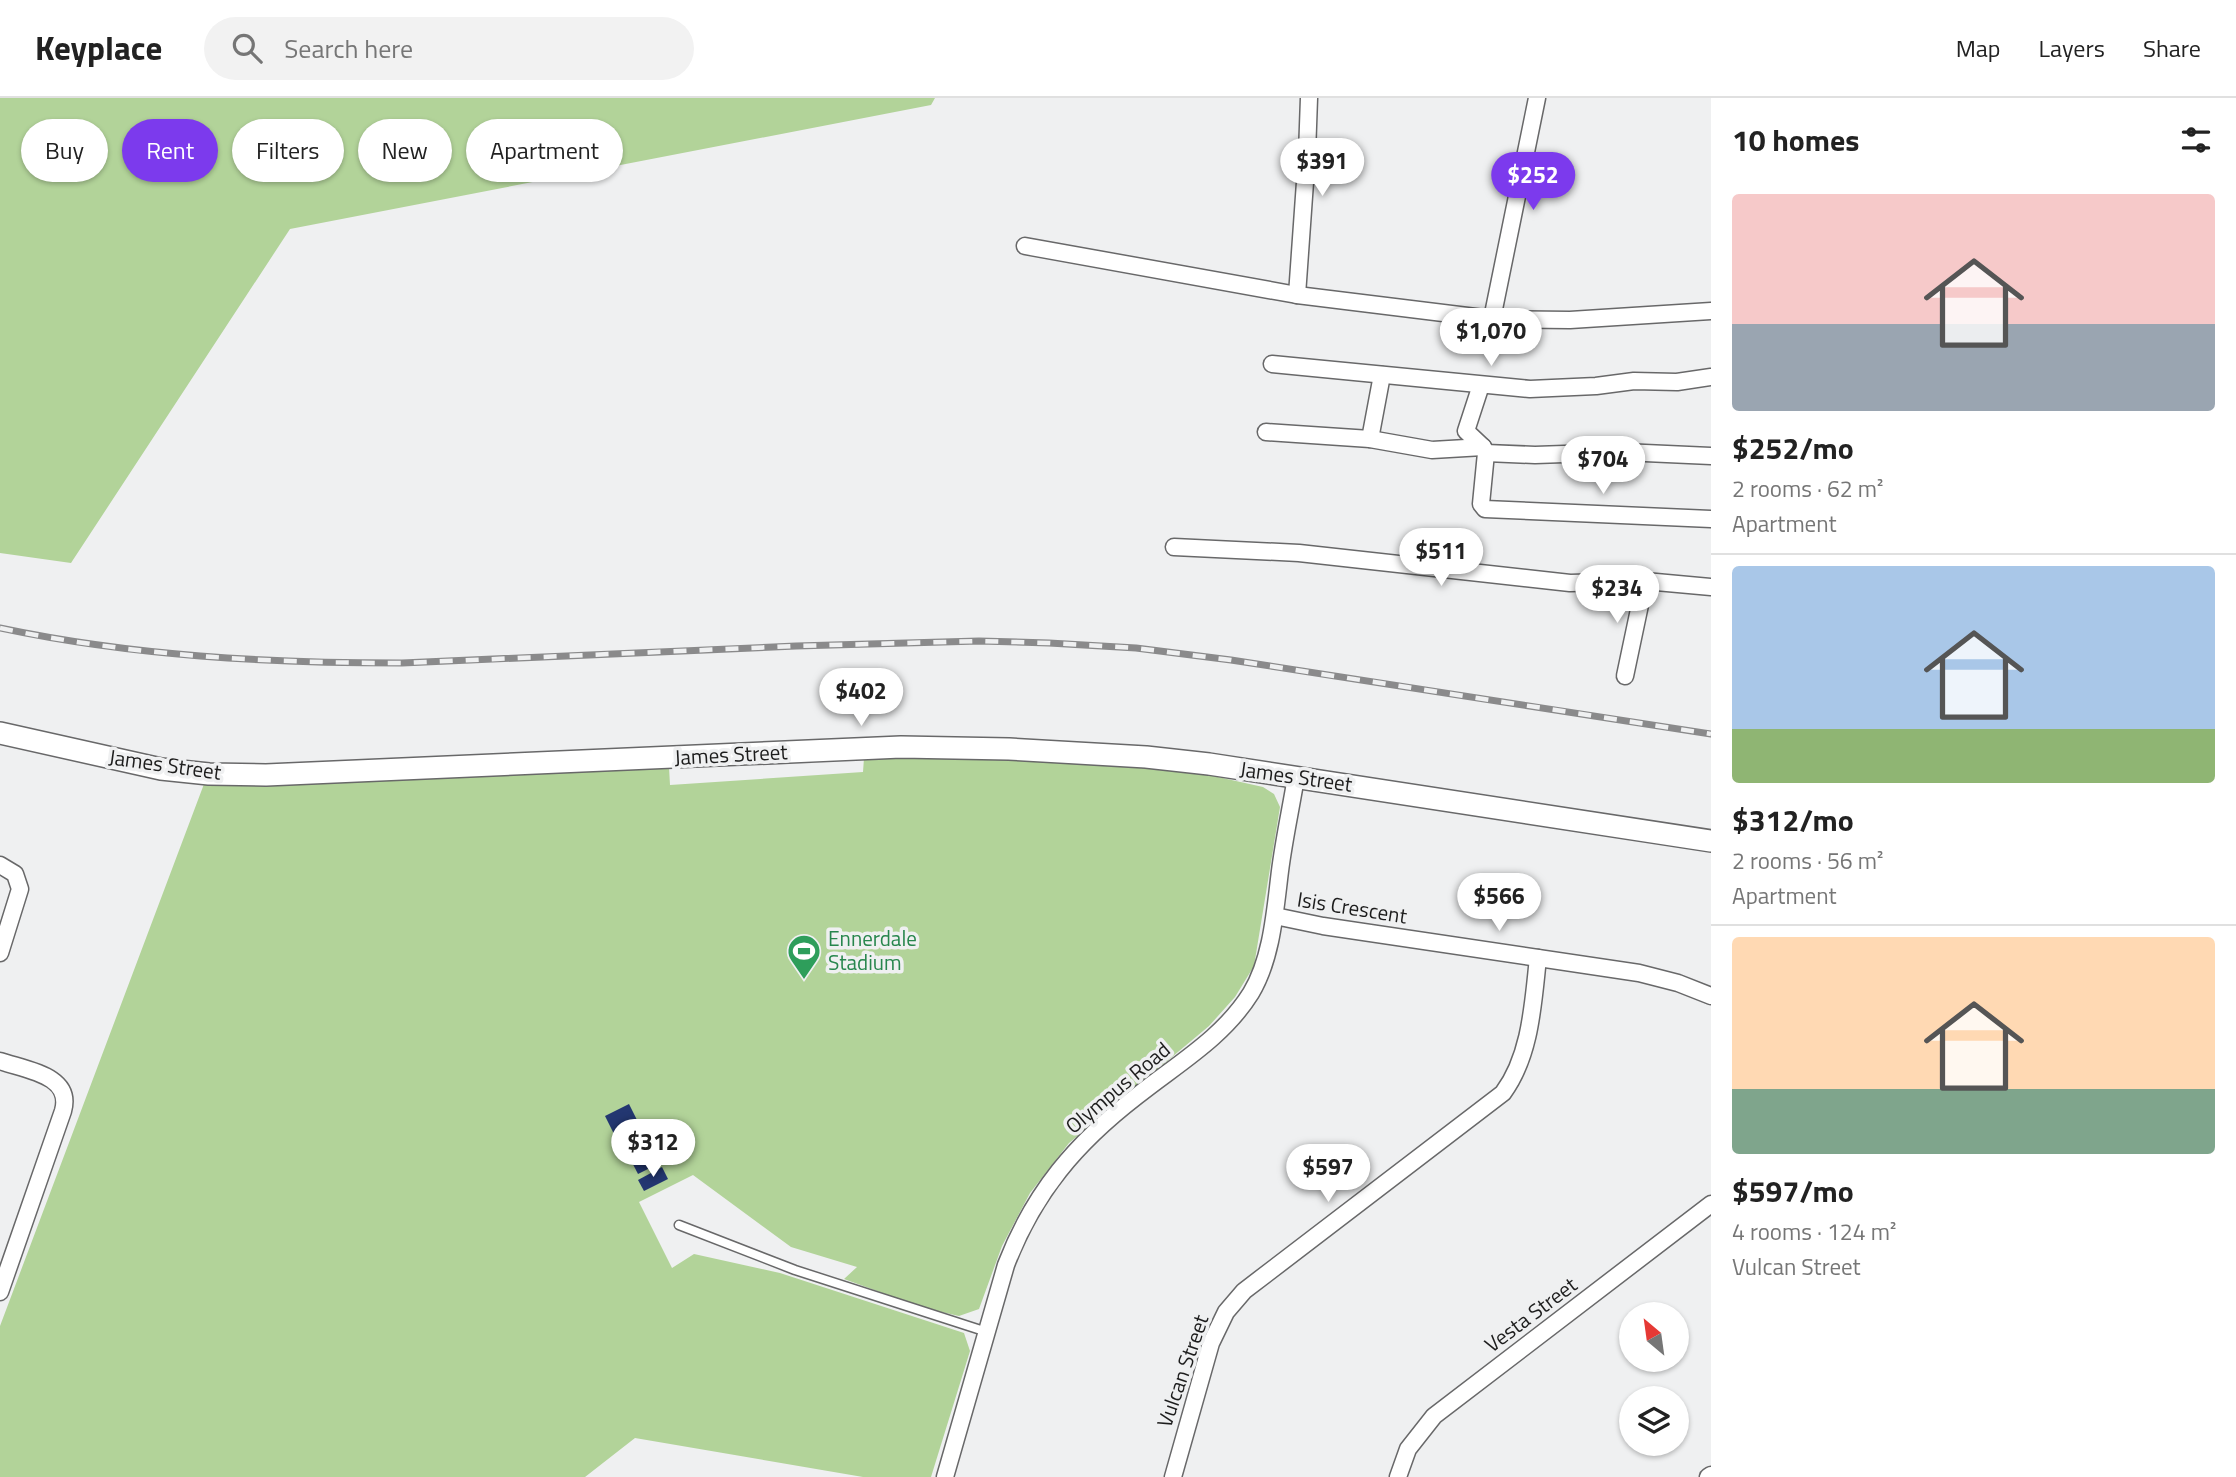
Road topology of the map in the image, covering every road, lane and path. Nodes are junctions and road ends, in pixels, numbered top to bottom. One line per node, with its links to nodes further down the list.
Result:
1 (1308, 98): 4 (street)
2 (1537, 98): 6 (street)
3 (1024, 246): 4 (street)
4 (1297, 295): 6 (street)
5 (1711, 311): 6 (street)
6 (1492, 319)
7 (1272, 364): 8 (street)
8 (1382, 375): 10 (street); 12 (street)
9 (1711, 377): 10 (street)
10 (1481, 385): 13 (street)
11 (1266, 432): 12 (street)
12 (1370, 439): 13 (street)
13 (1485, 450): 14 (street); 15 (street)
14 (1711, 456)
15 (1711, 519)
16 (1174, 547): 17 (street)
17 (1646, 581): 18 (street); 19 (street)
18 (1711, 587)
19 (1625, 676)
20 (0, 733): 21 (street, James Street)
21 (1296, 777): 22 (street, James Street); 24 (street, Olympus Road)
22 (1711, 841)
23 (0, 865): 25 (street)
24 (1275, 916): 26 (street, Isis Crescent); 33 (street, Olympus Road)
25 (0, 953)
26 (1538, 958): 27 (street, Isis Crescent); 35 (street, Vulcan Street)
27 (1711, 996)
28 (0, 1060): 31 (street)
29 (1711, 1204): 36 (street, Vesta Street)
30 (679, 1224): 33 (lane)
31 (8, 1245): 32 (street)
32 (0, 1292)
33 (987, 1332): 34 (street, Olympus Road)
34 (945, 1477)
35 (1173, 1477)
36 (1398, 1477)

